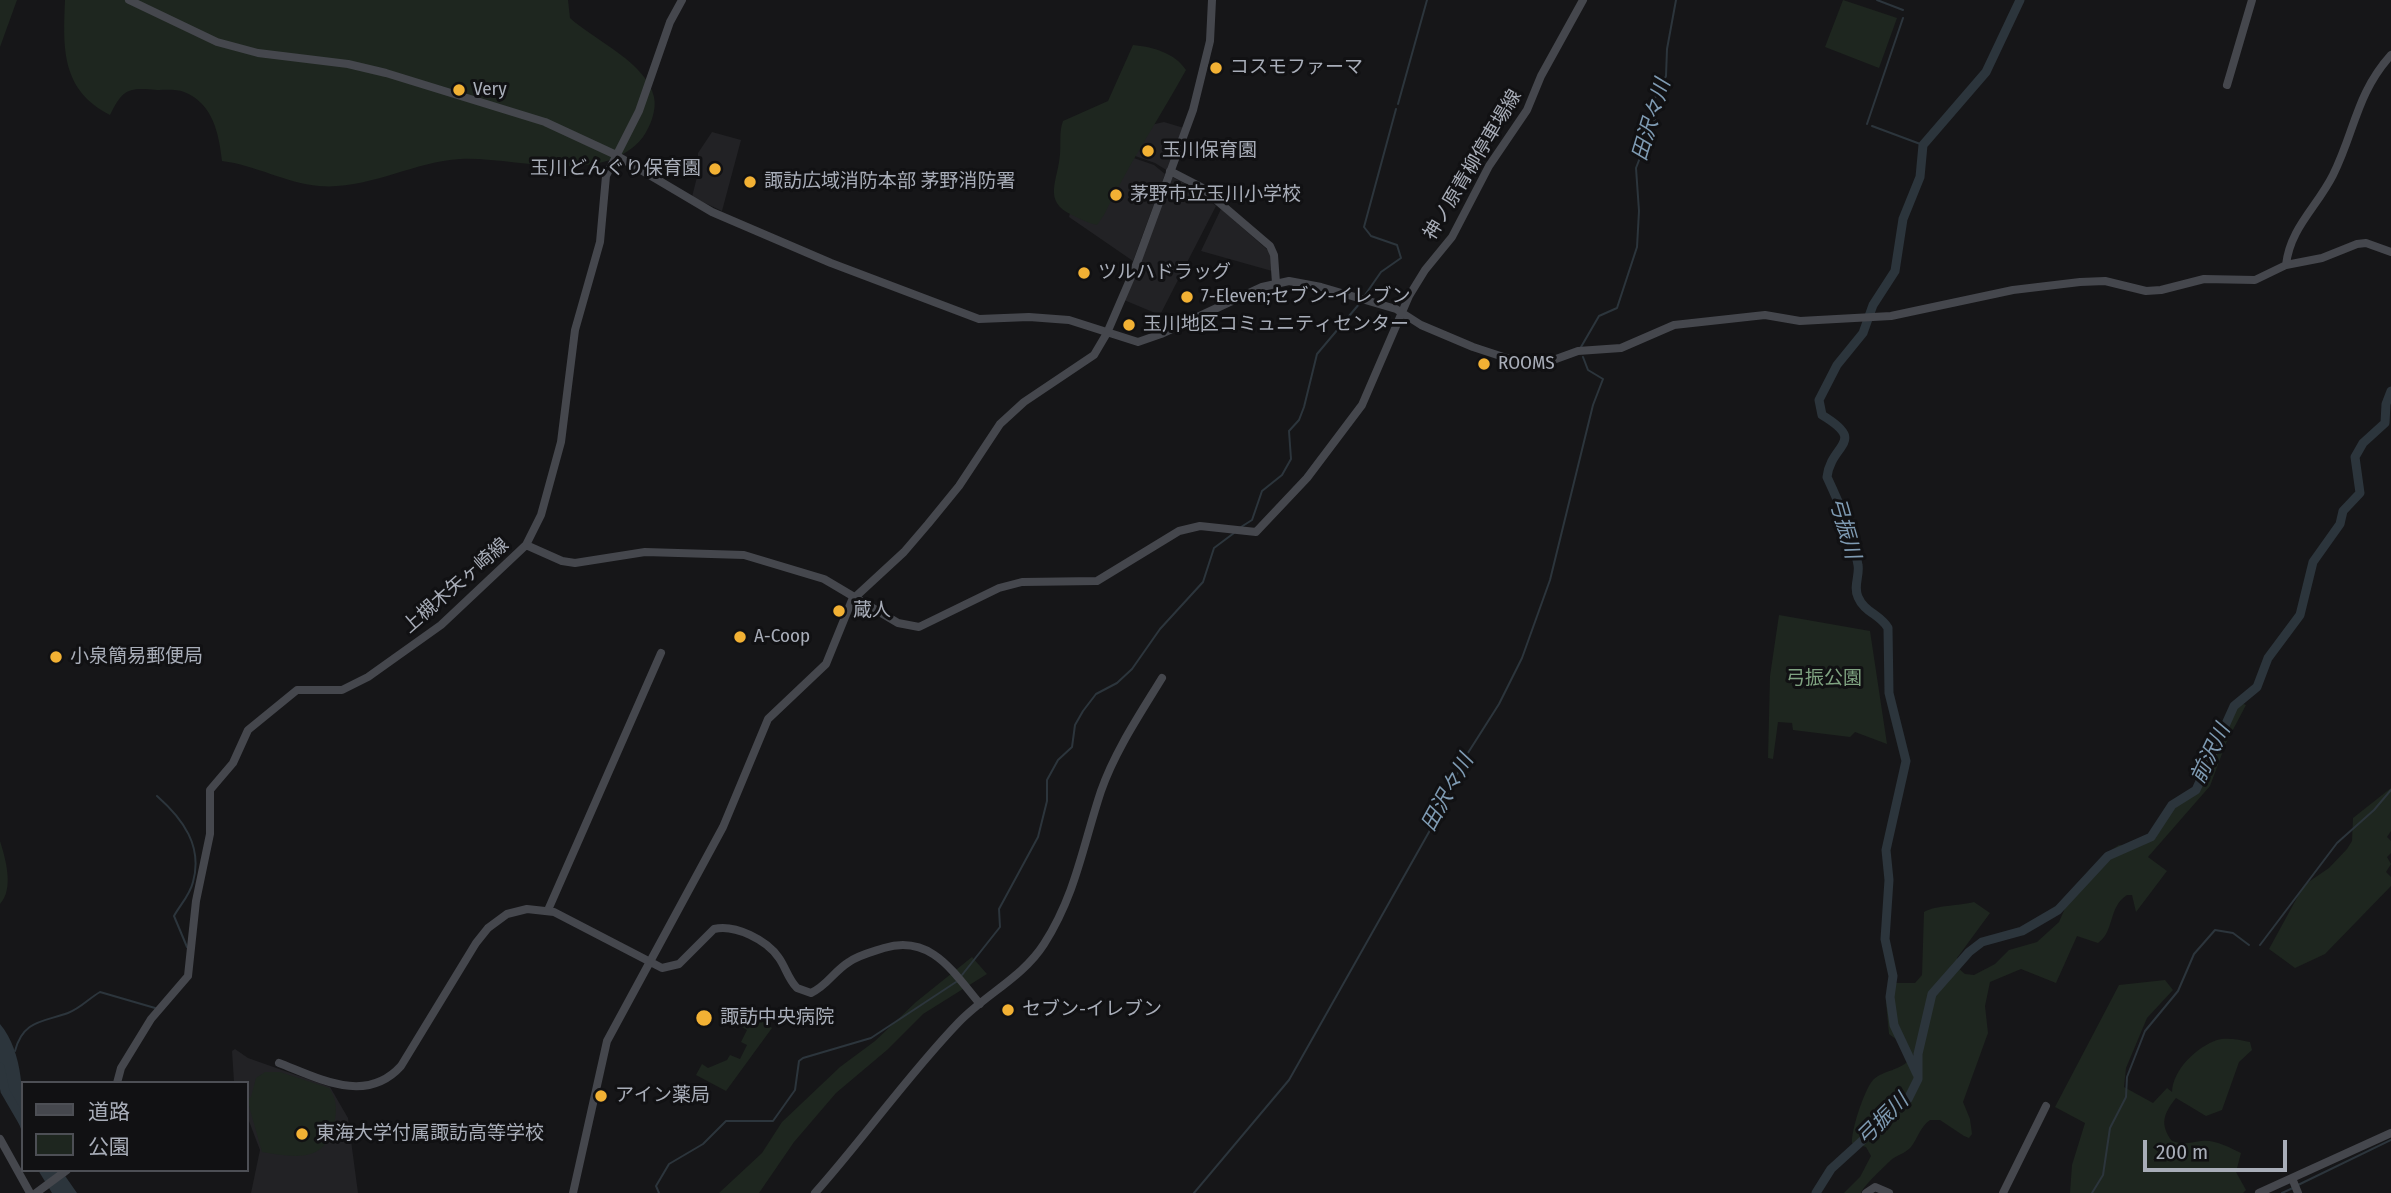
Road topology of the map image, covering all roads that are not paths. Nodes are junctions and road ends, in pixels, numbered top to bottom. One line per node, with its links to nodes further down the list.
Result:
1 (130, 0): 8 (street)
2 (682, 0): 8 (street, 上槻木矢ヶ崎線)
3 (1212, 0): 9 (street)
4 (1583, 0): 13 (street, 神ノ原青柳停車場線)
5 (2252, 0): 7 (street)
6 (2391, 55): 11 (street)
7 (2227, 85)
8 (614, 155): 14 (street); 15 (street, 上槻木矢ヶ崎線)
9 (1170, 171): 12 (street); 14 (street)
10 (2391, 252): 11 (street)
11 (2286, 265): 13 (street)
12 (1276, 283): 13 (street); 14 (street)
13 (1402, 311): 16 (street, 神ノ原青柳停車場線)
14 (1107, 333): 16 (street)
15 (526, 545): 16 (street, 神ノ原青柳停車場線); 23 (street, 上槻木矢ヶ崎線)
16 (856, 596): 20 (street)
17 (661, 653): 19 (street)
18 (1162, 678): 21 (street)
19 (548, 910): 20 (street); 22 (street)
20 (649, 963): 21 (street); 32 (street)
21 (979, 1004): 33 (street)
22 (279, 1063)
23 (118, 1081)
24 (2046, 1106): 36 (street)
25 (2391, 1133): 30 (street)
26 (0, 1139): 27 (street)
27 (21, 1171)
28 (22, 1172): 31 (street)
29 (64, 1172): 31 (street)
30 (2292, 1178): 37 (street); 38 (street)
31 (35, 1192)
32 (573, 1193)
33 (815, 1193)
34 (1866, 1193): 35 (street)
35 (1889, 1193)
36 (2003, 1193)
37 (2259, 1193)
38 (2298, 1193)

